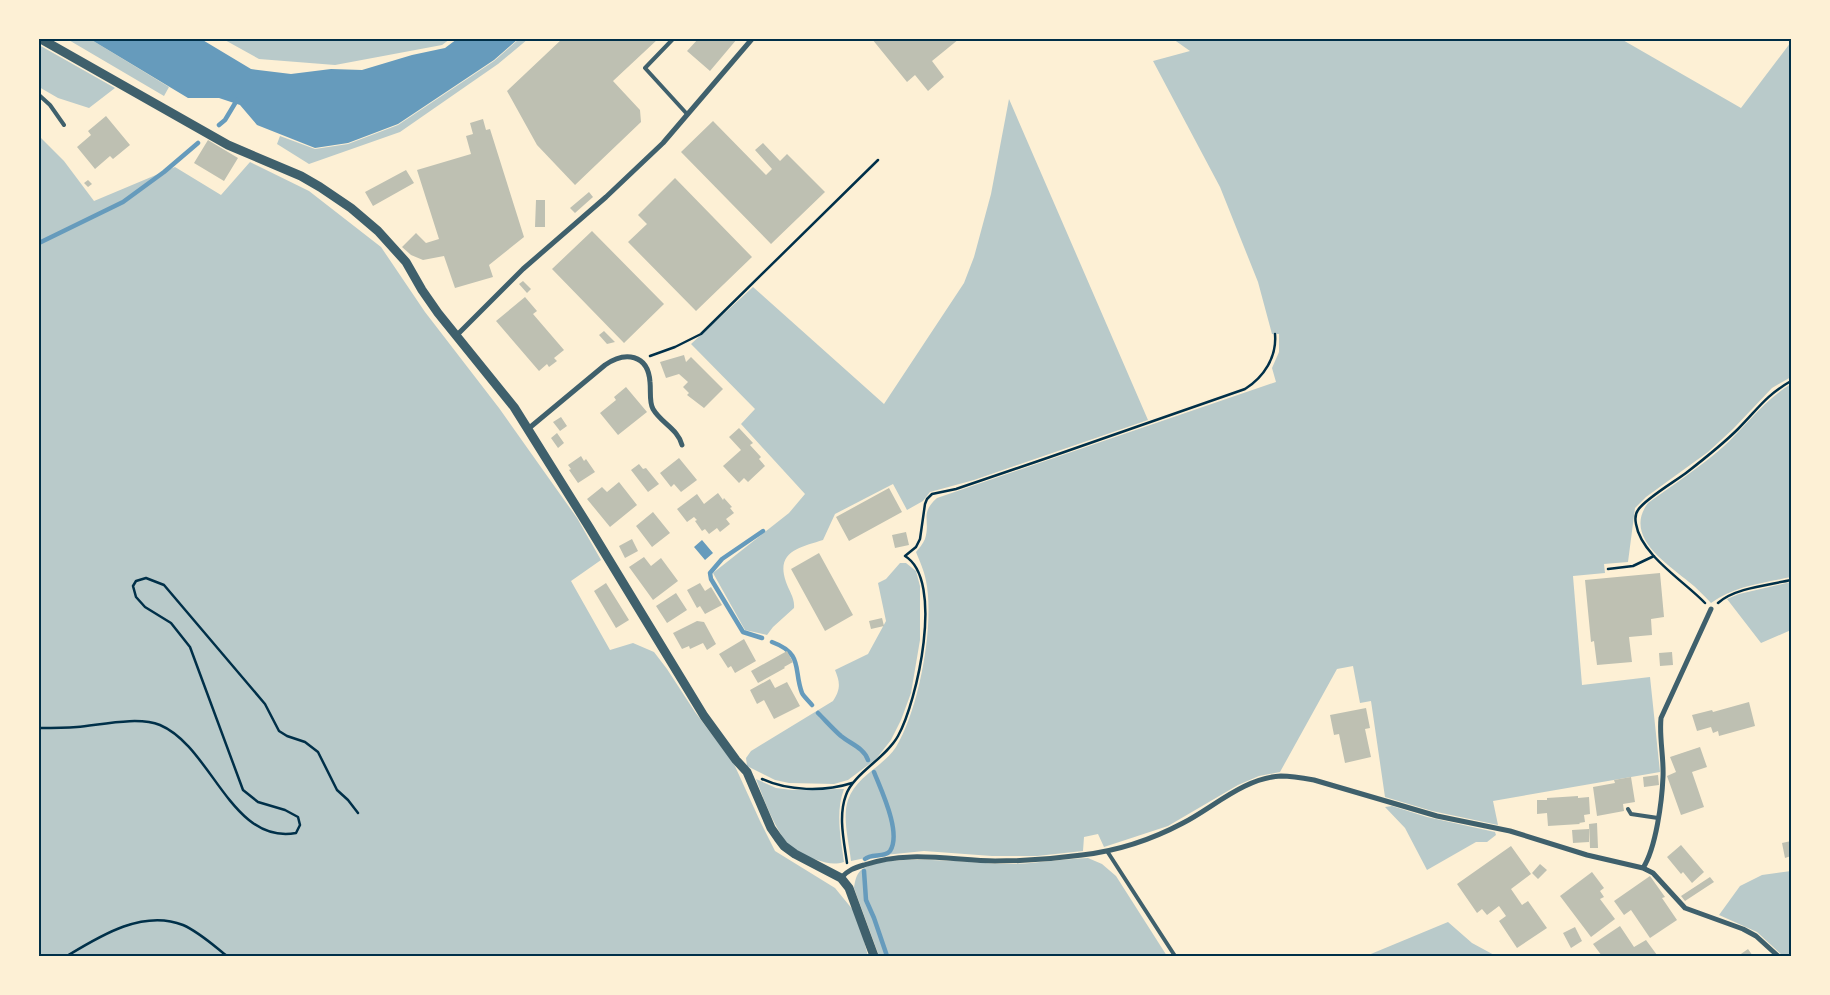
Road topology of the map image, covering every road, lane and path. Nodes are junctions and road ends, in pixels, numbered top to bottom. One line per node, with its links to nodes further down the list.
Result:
1 (40, 39): 9 (street)
2 (673, 39): 5 (lane)
3 (752, 39): 5 (street)
4 (39, 95): 6 (lane)
5 (687, 114): 9 (street)
6 (64, 125)
7 (878, 160): 10 (path)
8 (1275, 334): 20 (path)
9 (457, 335): 12 (street)
10 (639, 360): 12 (street); 13 (street)
11 (1791, 381): 14 (path)
12 (528, 429): 19 (street)
13 (682, 445)
14 (1654, 556): 15 (path); 17 (path)
15 (1608, 569)
16 (1791, 580): 17 (path)
17 (1711, 609): 23 (street)
18 (39, 728): 22 (path)
19 (747, 772): 20 (path); 26 (street)
20 (853, 782): 26 (path)
21 (1628, 809): 23 (lane)
22 (358, 813)
23 (1658, 818): 25 (street)
24 (1107, 851): 25 (street); 26 (street); 30 (lane)
25 (1643, 868): 31 (street)
26 (845, 874): 29 (street)
27 (67, 956): 28 (path)
28 (227, 956)
29 (874, 956)
30 (1175, 956)
31 (1778, 956)

